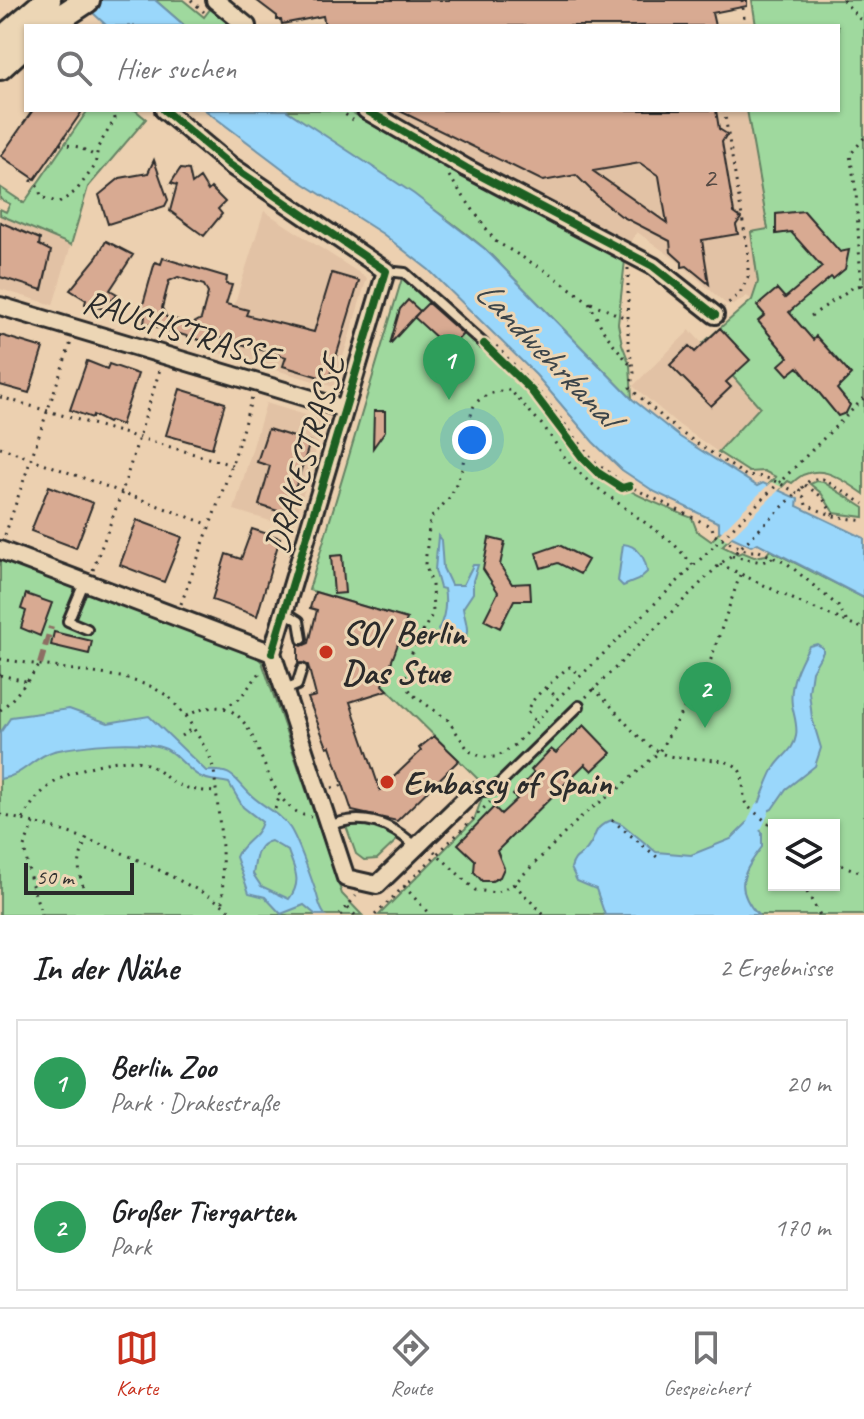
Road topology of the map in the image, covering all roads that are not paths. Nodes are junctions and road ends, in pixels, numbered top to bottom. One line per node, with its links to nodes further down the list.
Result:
1 (215, 0): 5 (street)
2 (84, 1): 3 (main road)
3 (46, 13): 4 (main road)
4 (28, 24)
5 (245, 24)
6 (24, 26): 7 (main road)
7 (0, 41)
8 (24, 45): 9 (main road)
9 (0, 67)
10 (166, 112): 12 (street)
11 (369, 112): 14 (street)
12 (386, 271): 15 (lane); 16 (street, DRAKESTRASSE)
13 (0, 306): 16 (street, RAUCHSTRASSE)
14 (715, 315)
15 (485, 343)
16 (345, 409): 19 (street, DRAKESTRASSE)
17 (2, 543): 18 (street)
18 (88, 576): 20 (lane); 22 (street)
19 (284, 612): 21 (lane); 22 (street, DRAKESTRASSE)
20 (87, 629)
21 (302, 639)
22 (272, 653): 24 (street)
23 (302, 669): 24 (lane)
24 (284, 690): 27 (street)
25 (579, 706): 26 (lane)
26 (473, 792): 28 (street)
27 (322, 822): 28 (lane); 28 (street)
28 (416, 847)

